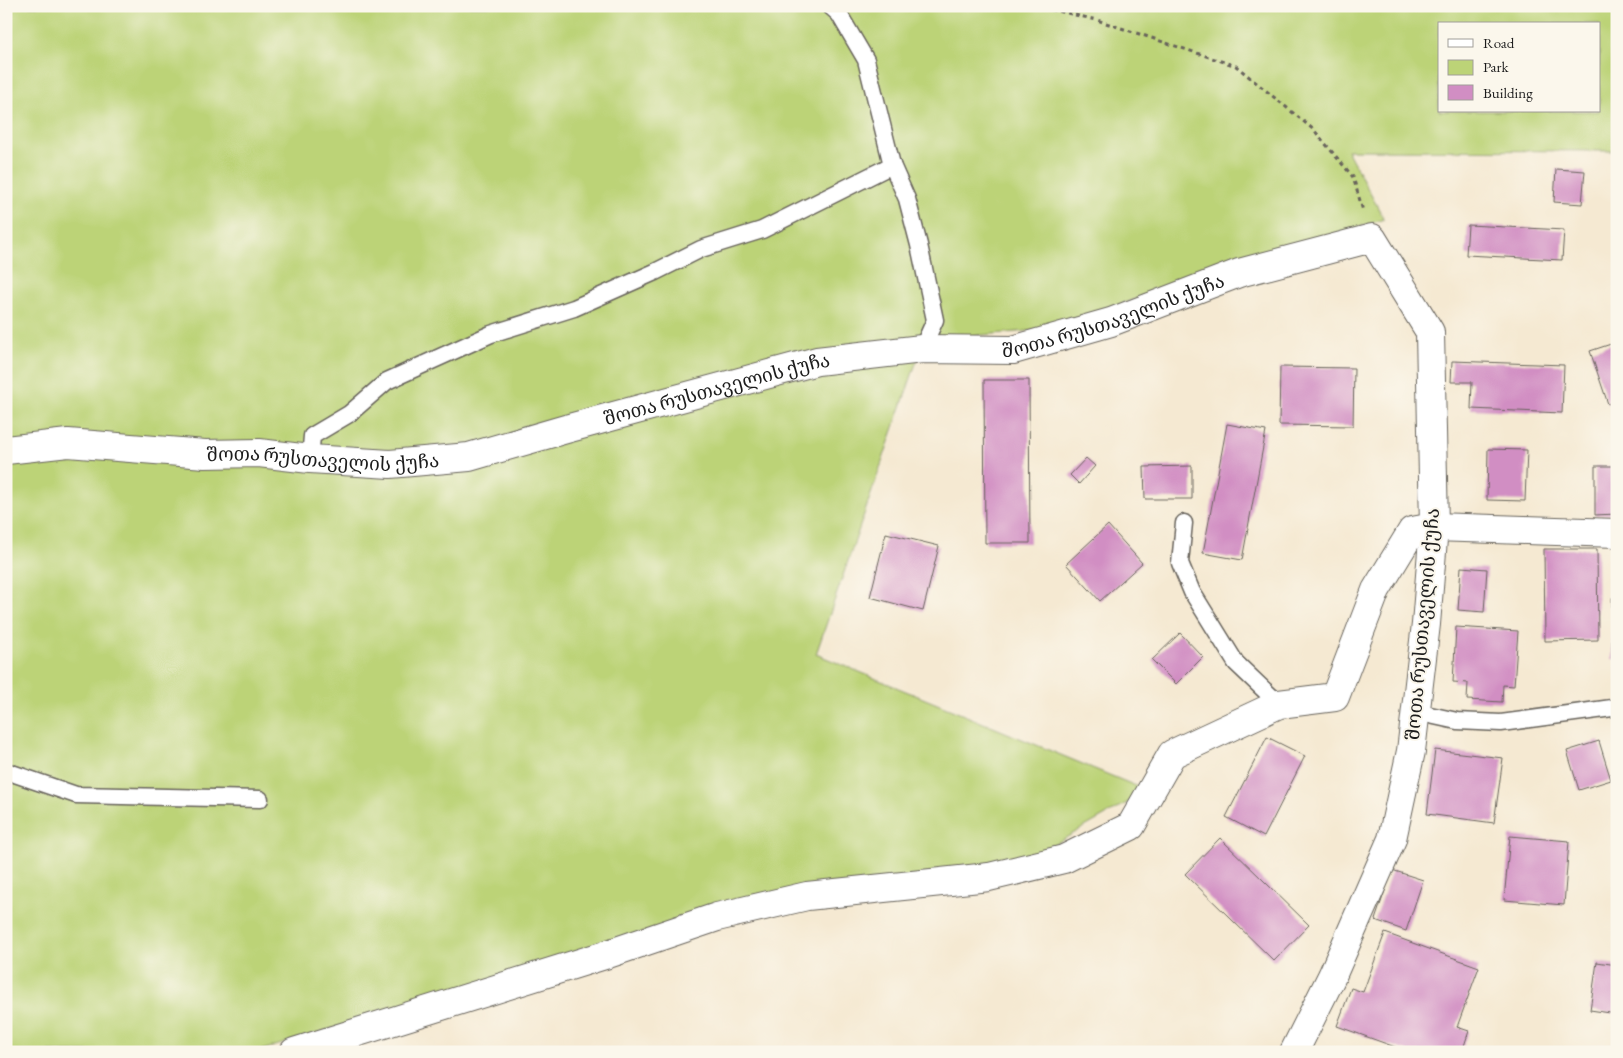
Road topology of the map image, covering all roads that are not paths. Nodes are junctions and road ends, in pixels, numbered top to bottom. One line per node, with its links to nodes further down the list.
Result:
1 (830, 6): 2 (lane)
2 (892, 165): 3 (lane); 5 (lane)
3 (922, 349): 5 (street, შოთა რუსთაველის ქუჩა); 7 (street, შოთა რუსთაველის ქუჩა)
4 (6, 450): 5 (street, შოთა რუსთაველის ქუჩა)
5 (310, 459)
6 (1184, 523): 9 (lane)
7 (1434, 527): 8 (street); 9 (street); 11 (street, შოთა რუსთაველის ქუჩა)
8 (1617, 533)
9 (1279, 704): 14 (street)
10 (1612, 708): 11 (lane)
11 (1416, 712): 15 (street, შოთა რუსთაველის ქუჩა)
12 (6, 771): 13 (lane)
13 (260, 799)
14 (294, 1052)
15 (1294, 1052)

